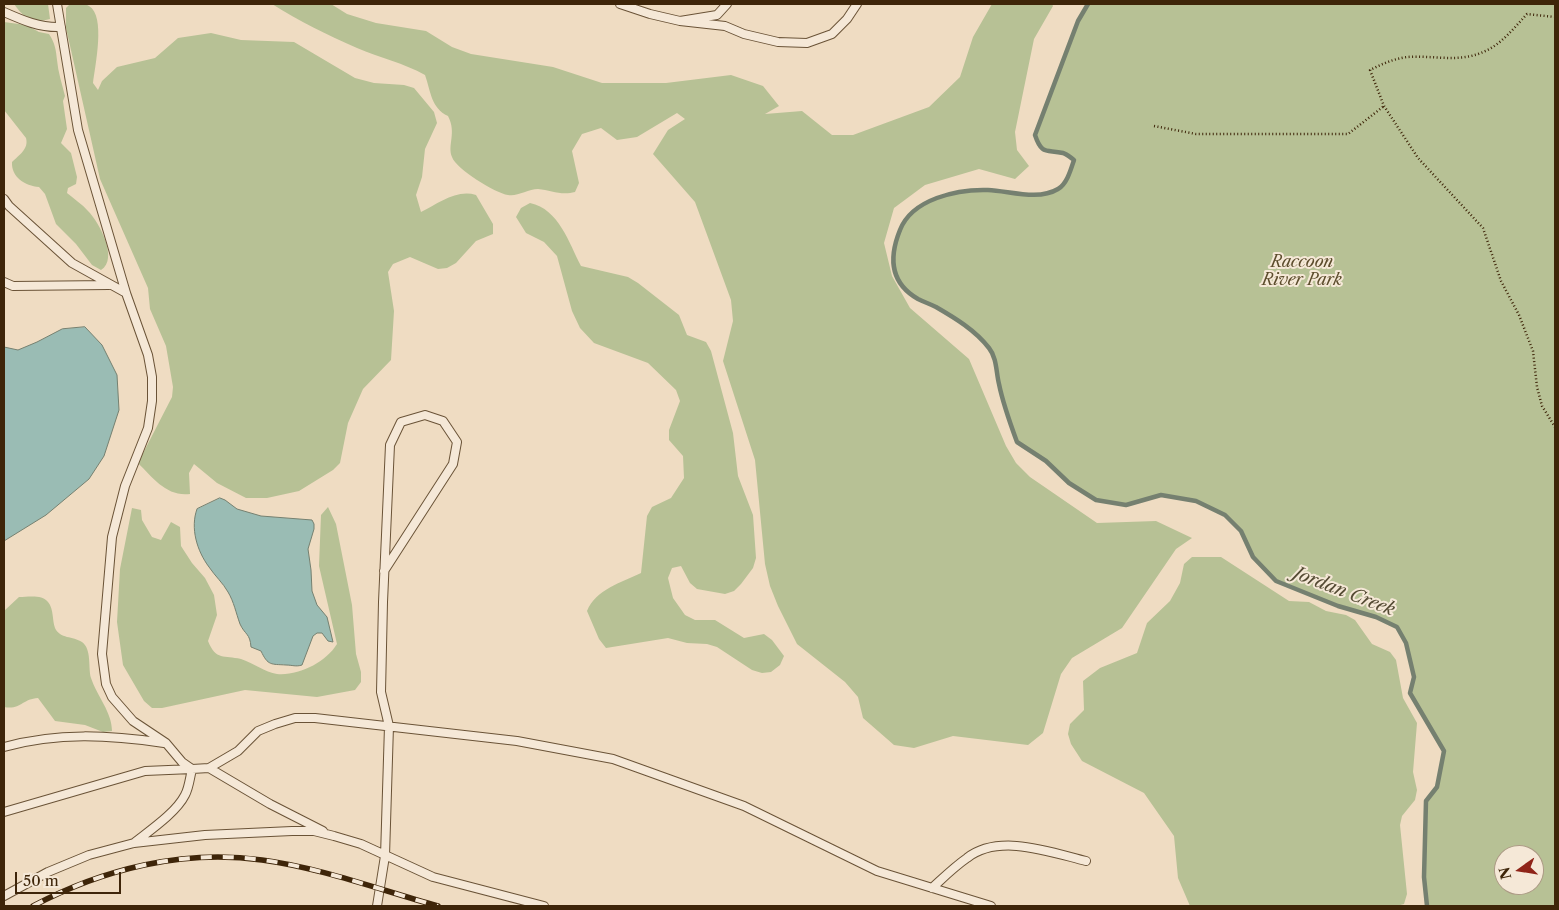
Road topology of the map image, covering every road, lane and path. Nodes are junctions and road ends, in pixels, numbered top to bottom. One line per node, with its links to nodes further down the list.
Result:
1 (57, 4): 8 (lane)
2 (620, 4): 7 (lane)
3 (727, 4): 7 (lane)
4 (857, 4): 7 (lane)
5 (4, 12): 8 (lane)
6 (1555, 17): 9 (path)
7 (680, 21)
8 (61, 27): 14 (lane)
9 (1384, 106): 10 (path); 15 (path)
10 (1154, 126)
11 (4, 199): 13 (lane)
12 (4, 282): 13 (lane)
13 (110, 284): 14 (lane)
14 (126, 293): 18 (lane)
15 (1555, 428)
16 (384, 572): 16 (lane); 17 (lane)
17 (389, 726): 20 (lane); 25 (lane); 27 (lane)
18 (166, 743): 19 (lane); 21 (lane)
19 (4, 747)
20 (209, 768): 21 (lane); 23 (lane)
21 (192, 769): 22 (lane); 24 (lane)
22 (4, 812)
23 (334, 836): 24 (lane); 25 (lane)
24 (134, 843): 28 (lane)
25 (385, 856): 30 (lane); 31 (lane)
26 (1086, 860): 27 (lane)
27 (932, 888): 29 (lane)
28 (4, 896)
29 (974, 904): 32 (lane)
30 (377, 906)
31 (544, 906)
32 (991, 906)

